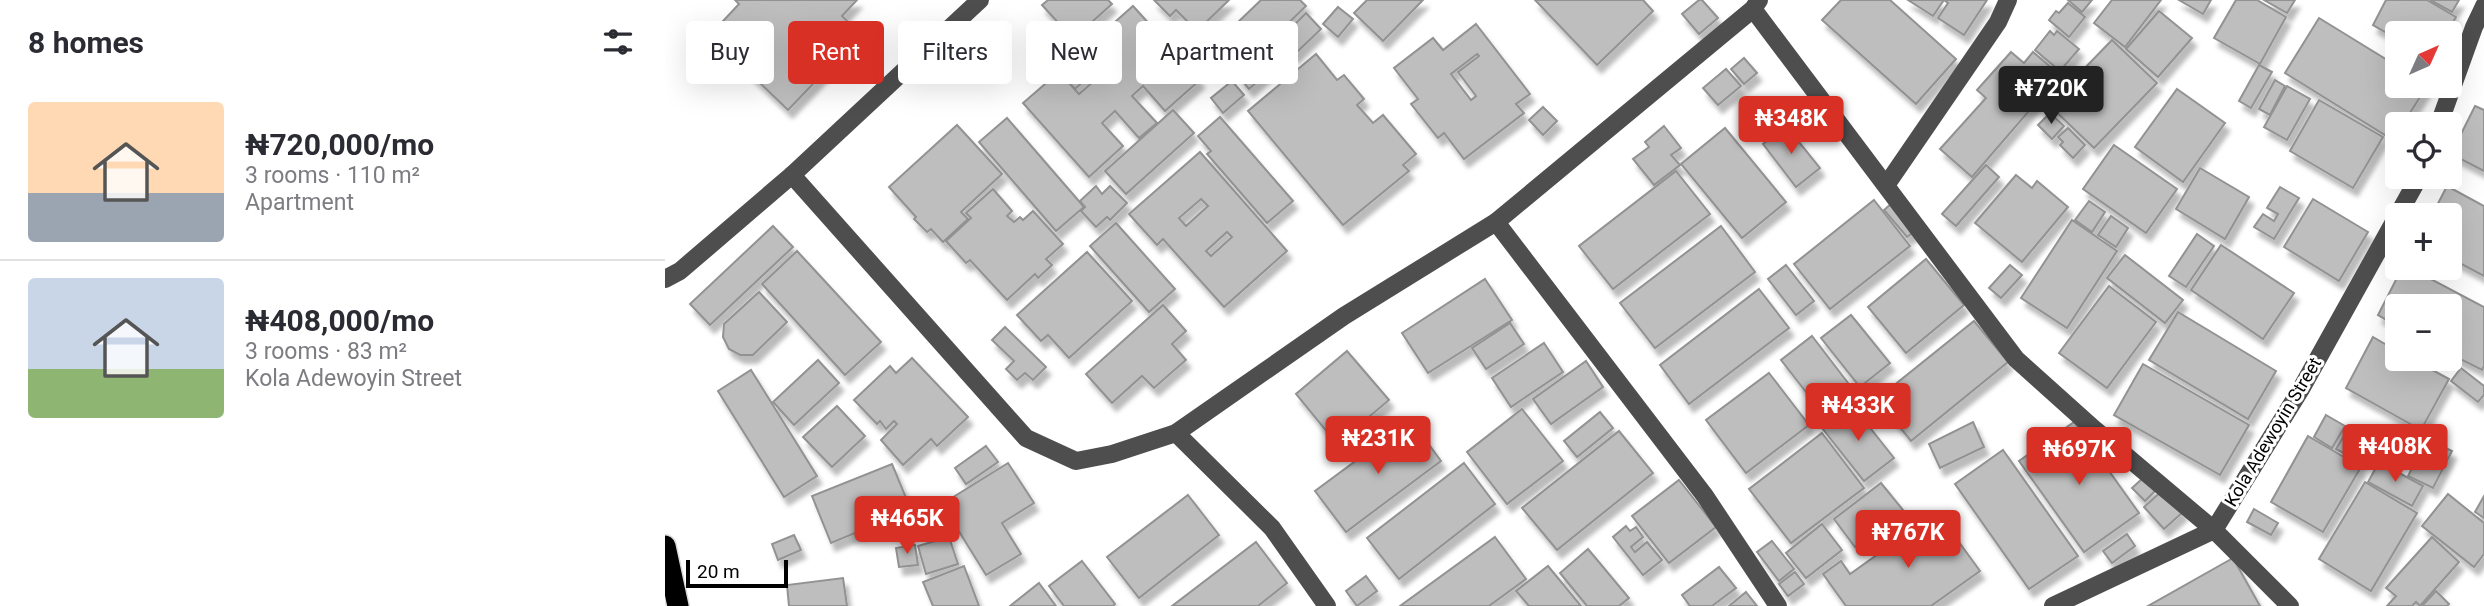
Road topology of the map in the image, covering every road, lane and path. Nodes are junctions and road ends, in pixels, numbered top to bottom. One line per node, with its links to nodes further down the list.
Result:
1 (980, 0): 6 (street)
2 (2008, 0): 7 (street)
3 (1756, 5): 7 (street); 9 (street)
4 (2484, 6): 5 (street)
5 (2443, 112)
6 (792, 175): 10 (street); 11 (street)
7 (1887, 184): 12 (street)
8 (2412, 189): 12 (street, Kola Adewoyin Street)
9 (1496, 222): 11 (street); 16 (street)
10 (665, 279)
11 (1175, 433): 15 (street)
12 (2214, 530): 17 (street); 18 (street)
13 (665, 546): 14 (highway)
14 (678, 606)
15 (1327, 606)
16 (1778, 606)
17 (2053, 606)
18 (2290, 606)

